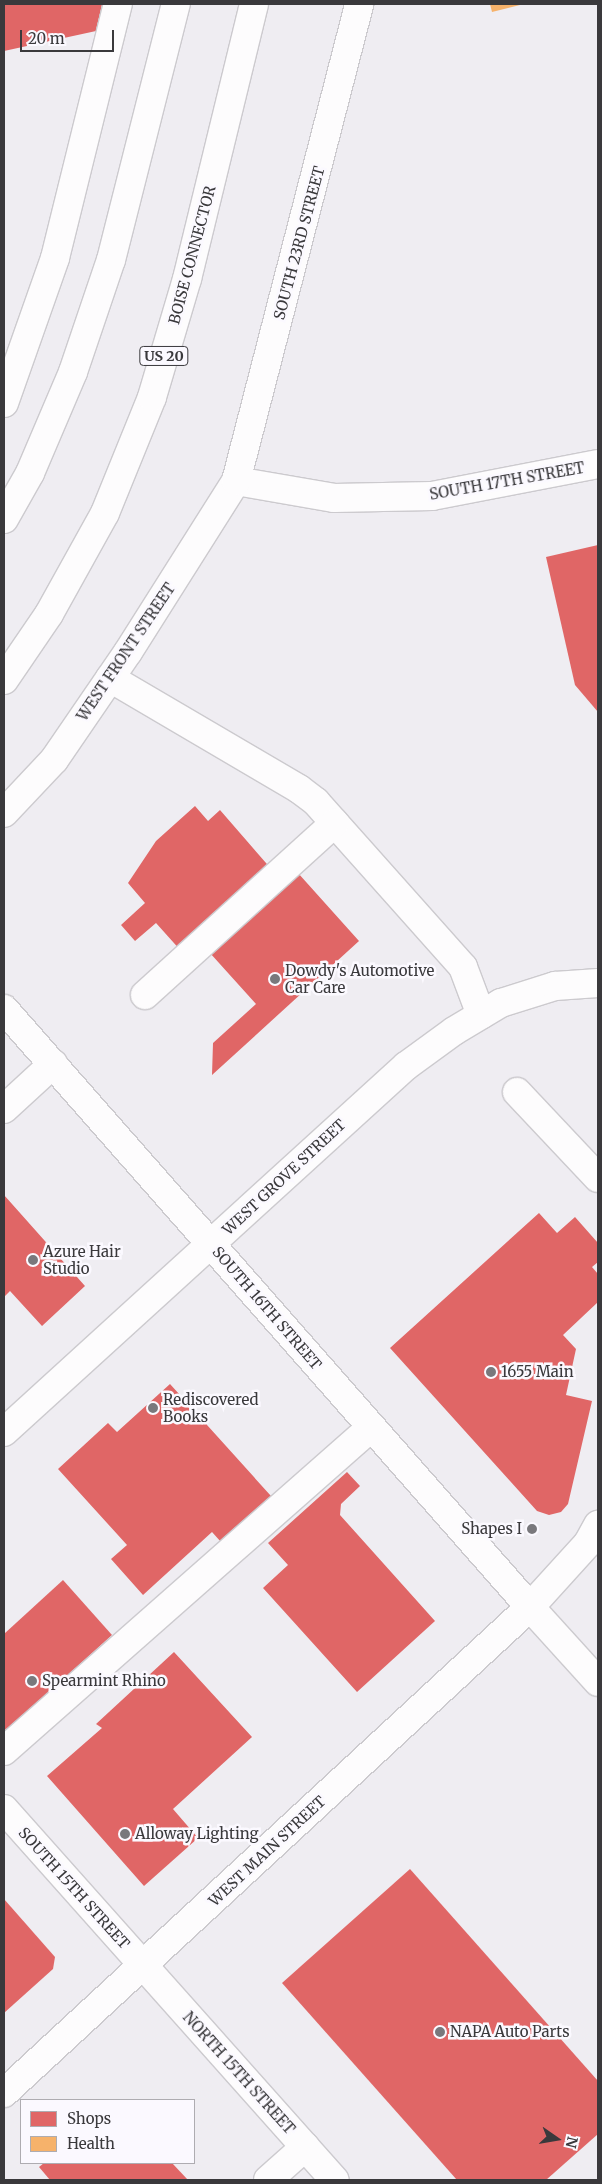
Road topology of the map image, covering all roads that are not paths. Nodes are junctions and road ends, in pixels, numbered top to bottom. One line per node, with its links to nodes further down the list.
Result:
1 (118, 4): 5 (main road)
2 (176, 4): 8 (main road)
3 (254, 4): 10 (main road, BOISE CONNECTOR / US 20)
4 (359, 4): 7 (main road, SOUTH 23RD STREET)
5 (4, 403)
6 (598, 464): 7 (main road, SOUTH 17TH STREET)
7 (236, 481): 9 (main road, WEST FRONT STREET)
8 (4, 519)
9 (110, 678): 11 (main road, WEST FRONT STREET); 12 (main road)
10 (4, 680)
11 (4, 813)
12 (335, 823): 14 (main road); 15 (main road)
13 (598, 983): 15 (main road, WEST GROVE STREET)
14 (145, 996)
15 (481, 1015): 21 (main road, WEST GROVE STREET)
16 (6, 1016): 17 (main road, SOUTH 16TH STREET)
17 (53, 1064): 19 (main road); 21 (main road, SOUTH 16TH STREET)
18 (517, 1092): 20 (main road)
19 (4, 1109)
20 (598, 1178)
21 (211, 1244): 22 (main road, SOUTH 16TH STREET); 23 (main road, WEST GROVE STREET)
22 (372, 1427): 25 (main road, SOUTH 16TH STREET); 27 (main road)
23 (4, 1432)
24 (598, 1525): 25 (main road, WEST MAIN STREET)
25 (530, 1607): 26 (main road, SOUTH 16TH STREET); 29 (main road, WEST MAIN STREET)
26 (598, 1682)
27 (4, 1751)
28 (4, 1809): 29 (main road, SOUTH 15TH STREET)
29 (143, 1966): 30 (main road, WEST MAIN STREET); 31 (main road, NORTH 15TH STREET)
30 (4, 2093)
31 (305, 2147): 32 (main road); 33 (main road, NORTH 15TH STREET)
32 (268, 2180)
33 (335, 2180)

